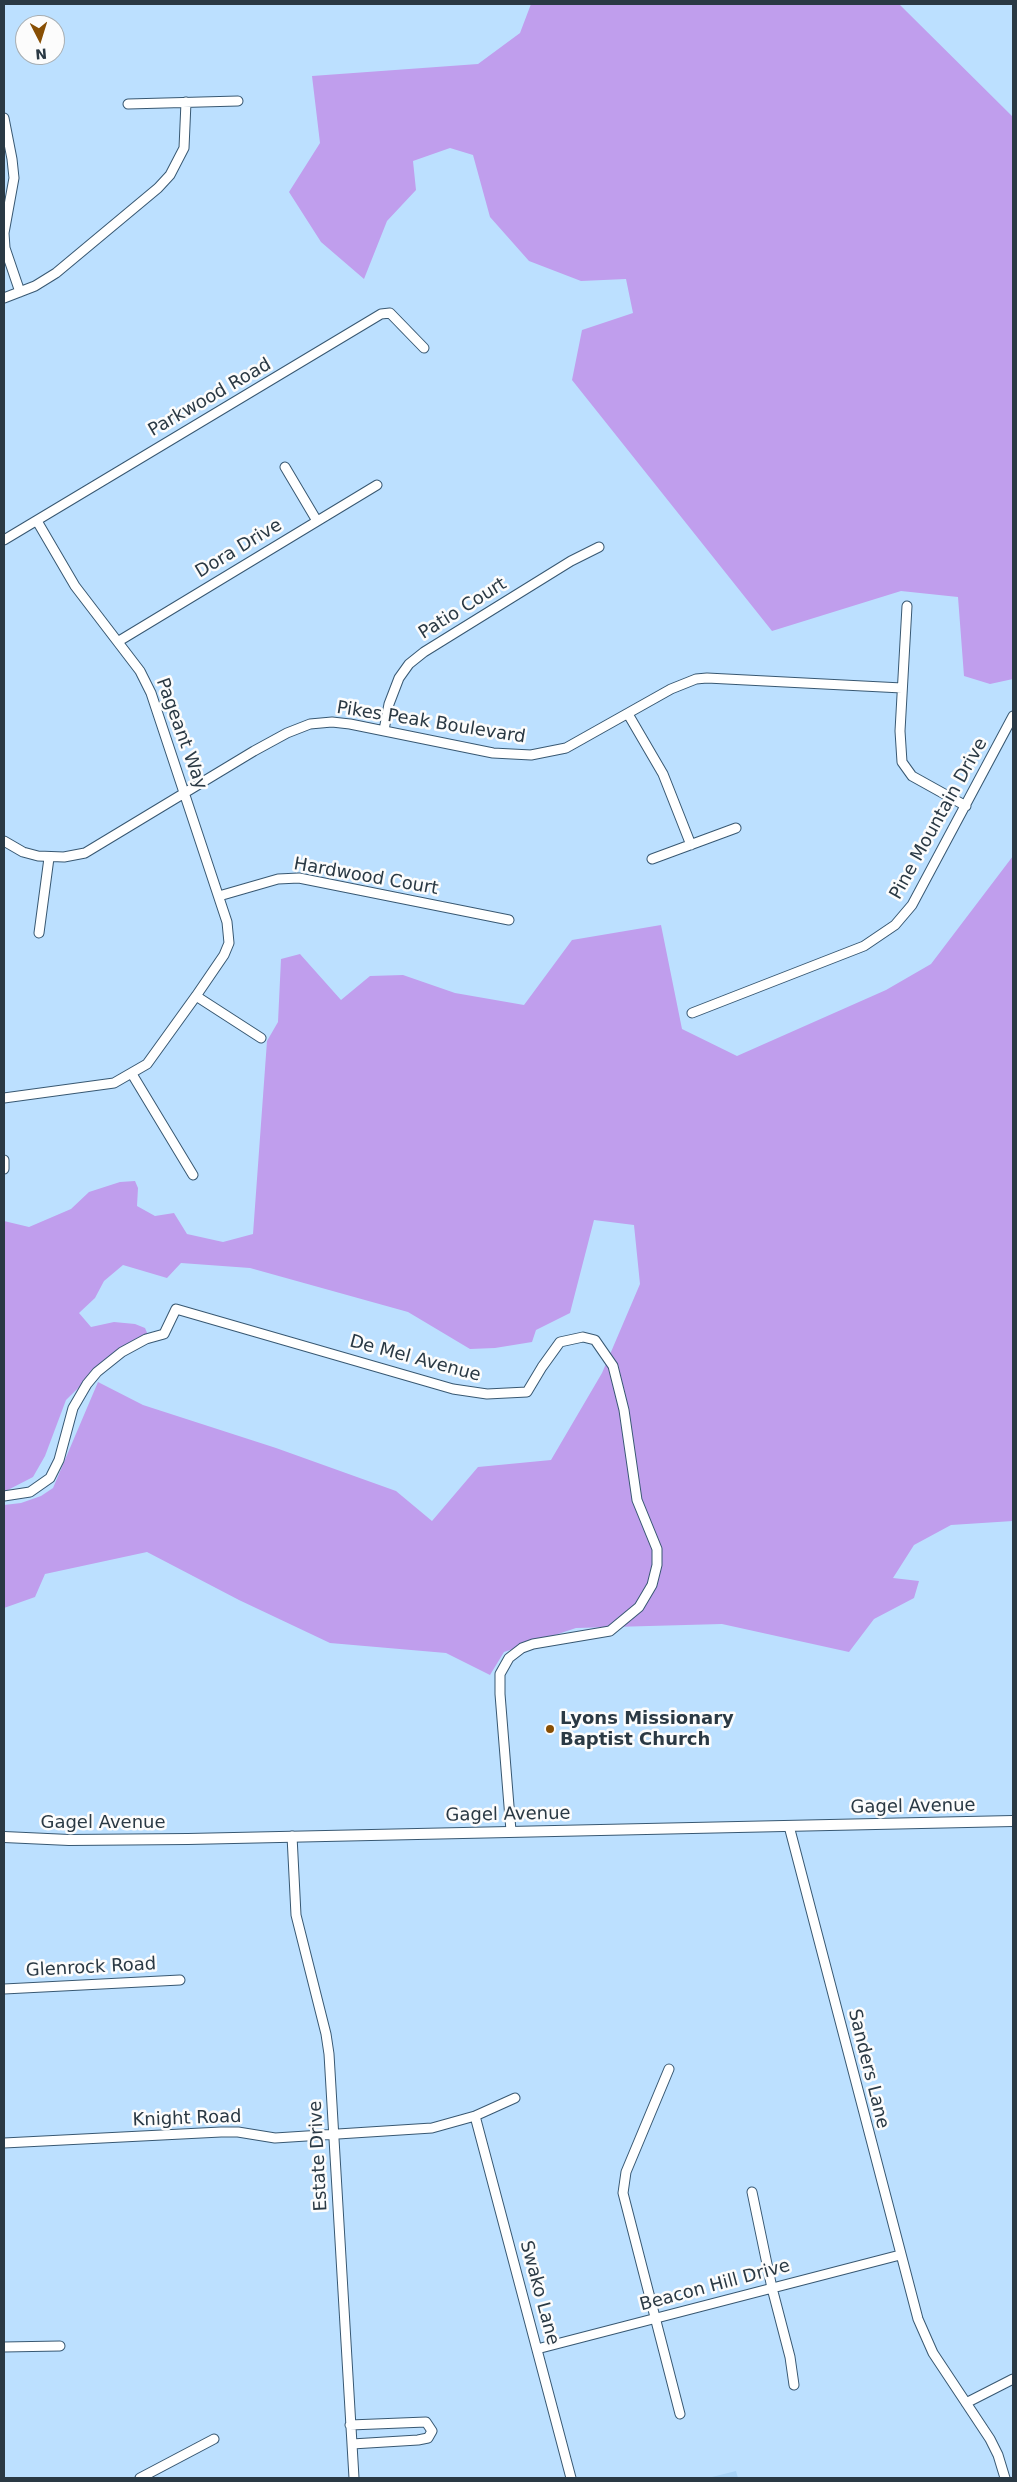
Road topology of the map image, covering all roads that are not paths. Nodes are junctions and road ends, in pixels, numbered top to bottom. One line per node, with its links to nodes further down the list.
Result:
1 (238, 101): 2 (street)
2 (186, 102): 3 (street); 5 (street)
3 (128, 104)
4 (4, 118): 5 (street)
5 (20, 292): 6 (street)
6 (4, 298)
7 (424, 348): 10 (street, Parkwood Road)
8 (285, 467): 11 (street)
9 (377, 485): 11 (street, Dora Drive)
10 (37, 521): 12 (street, Parkwood Road); 15 (street, Pageant Way)
11 (317, 521): 15 (street, Dora Drive)
12 (4, 540)
13 (599, 547): 19 (street, Patio Court)
14 (908, 606): 16 (street)
15 (118, 642): 20 (street, Pageant Way)
16 (902, 688): 17 (street, Pikes Peak Boulevard); 21 (street)
17 (628, 714): 19 (street, Pikes Peak Boulevard); 24 (street)
18 (1013, 716): 21 (street, Pine Mountain Drive)
19 (384, 730): 20 (street, Pikes Peak Boulevard)
20 (185, 794): 25 (street, Pikes Peak Boulevard); 27 (street, Pageant Way)
21 (966, 806): 31 (street, Pine Mountain Drive)
22 (736, 828): 24 (street)
23 (4, 841): 25 (street, Pikes Peak Boulevard)
24 (691, 845): 26 (street)
25 (49, 858): 29 (street)
26 (652, 859)
27 (219, 896): 28 (street, Hardwood Court); 30 (street, Pageant Way)
28 (509, 920)
29 (39, 933)
30 (196, 996): 32 (street); 33 (street, Pageant Way)
31 (692, 1013)
32 (261, 1038)
33 (132, 1074): 34 (street, Pageant Way); 37 (street)
34 (4, 1098)
35 (4, 1160): 36 (street)
36 (4, 1169)
37 (193, 1175)
38 (4, 1496): 41 (street, De Mel Avenue)
39 (1013, 1821): 40 (street, Gagel Avenue)
40 (789, 1826): 41 (street, Gagel Avenue); 52 (street, Sanders Lane)
41 (510, 1831): 42 (street, Gagel Avenue)
42 (292, 1836): 43 (street, Gagel Avenue); 49 (street, Estate Drive)
43 (4, 1837)
44 (180, 1980): 45 (street, Glenrock Road)
45 (4, 1988)
46 (669, 2068): 54 (street)
47 (514, 2098): 48 (street, Knight Road)
48 (475, 2116): 49 (street, Knight Road); 57 (street, Swako Lane)
49 (334, 2134): 50 (street, Knight Road); 62 (street, Estate Drive)
50 (4, 2143)
51 (752, 2192): 53 (street)
52 (900, 2255): 53 (street, Beacon Hill Drive); 60 (street, Sanders Lane)
53 (772, 2288): 54 (street, Beacon Hill Drive); 59 (street)
54 (655, 2318): 57 (street, Beacon Hill Drive); 61 (street)
55 (60, 2346): 56 (street)
56 (4, 2347)
57 (537, 2349): 67 (street, Swako Lane)
58 (1013, 2379): 60 (street)
59 (794, 2385)
60 (966, 2403): 68 (street, Sanders Lane)
61 (680, 2414)
62 (350, 2425): 64 (street, Estate Drive); 64 (street)
63 (214, 2438): 65 (street)
64 (352, 2444): 66 (street, Estate Drive)
65 (140, 2478)
66 (354, 2478)
67 (571, 2478)
68 (1005, 2478)

